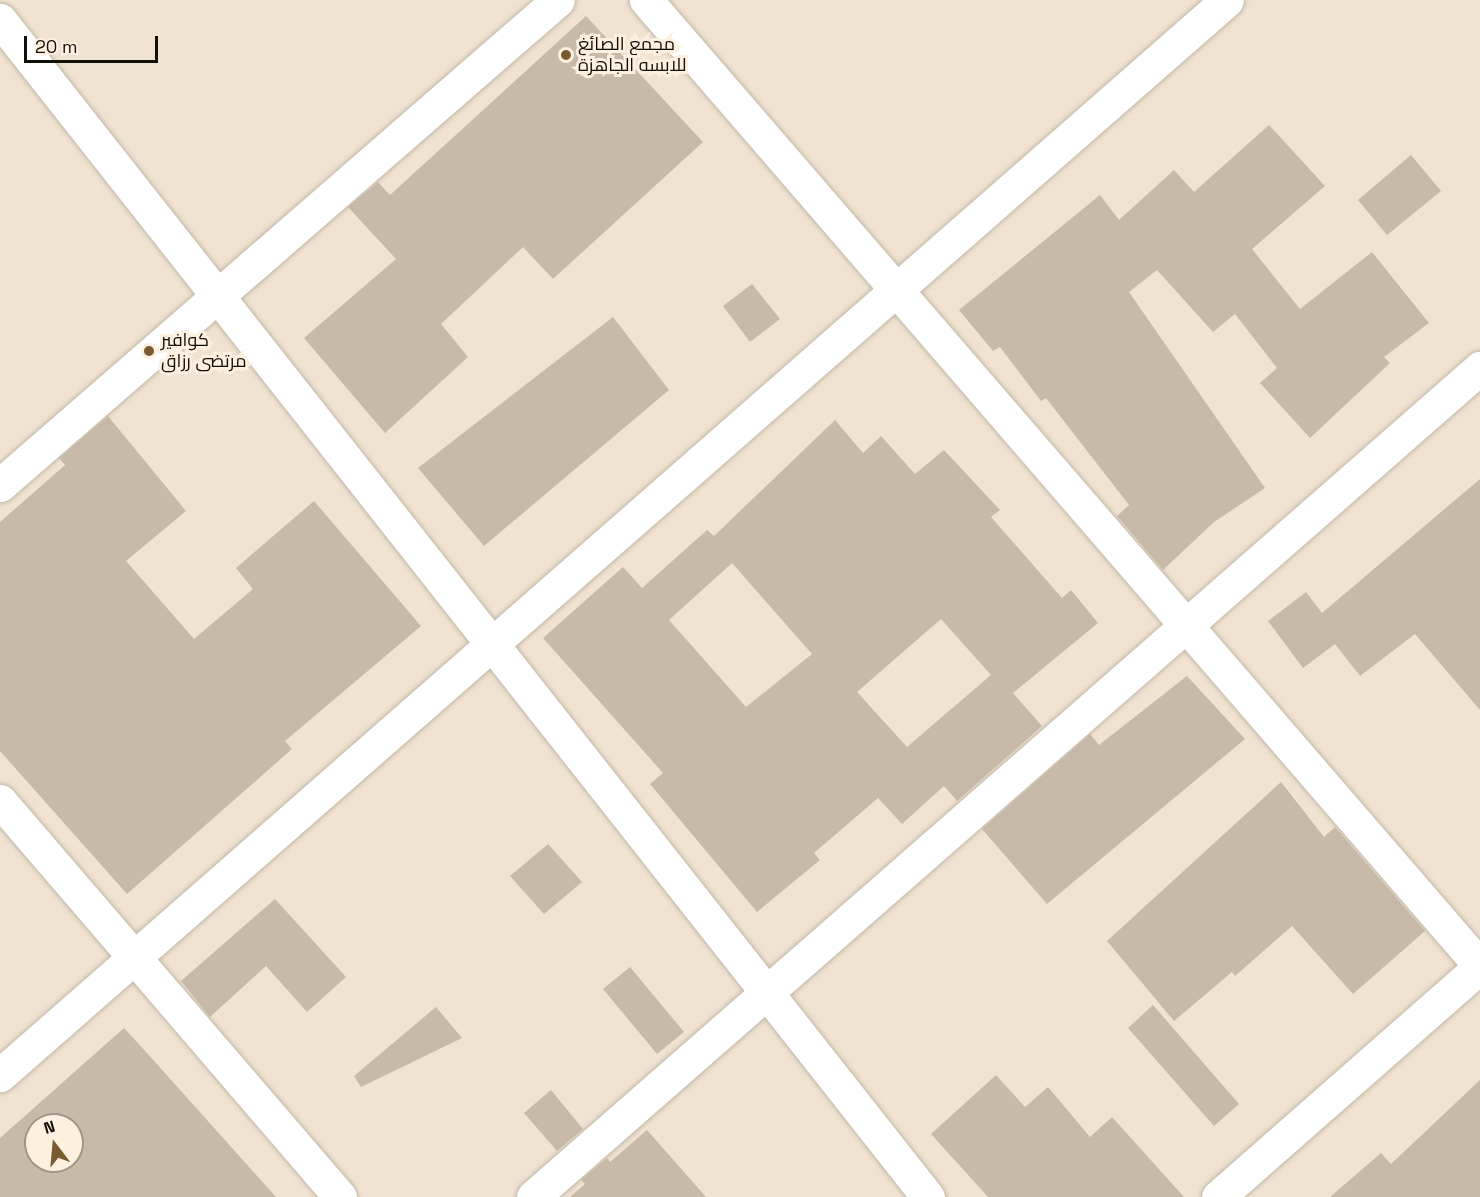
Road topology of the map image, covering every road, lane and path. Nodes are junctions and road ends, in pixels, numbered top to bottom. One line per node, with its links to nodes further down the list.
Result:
1 (558, 0): 6 (street)
2 (646, 0): 5 (street)
3 (1227, 0): 5 (street)
4 (0, 20): 6 (street)
5 (896, 290): 9 (street); 10 (street)
6 (216, 297): 8 (street); 10 (street)
7 (1480, 368): 9 (street)
8 (0, 485)
9 (1186, 625): 13 (street); 14 (street)
10 (490, 645): 12 (street); 14 (street)
11 (0, 801): 12 (street)
12 (136, 956): 15 (street); 16 (street)
13 (1480, 967): 19 (street)
14 (766, 993): 17 (street); 18 (street)
15 (0, 1075)
16 (340, 1197)
17 (533, 1197)
18 (928, 1197)
19 (1218, 1197)

